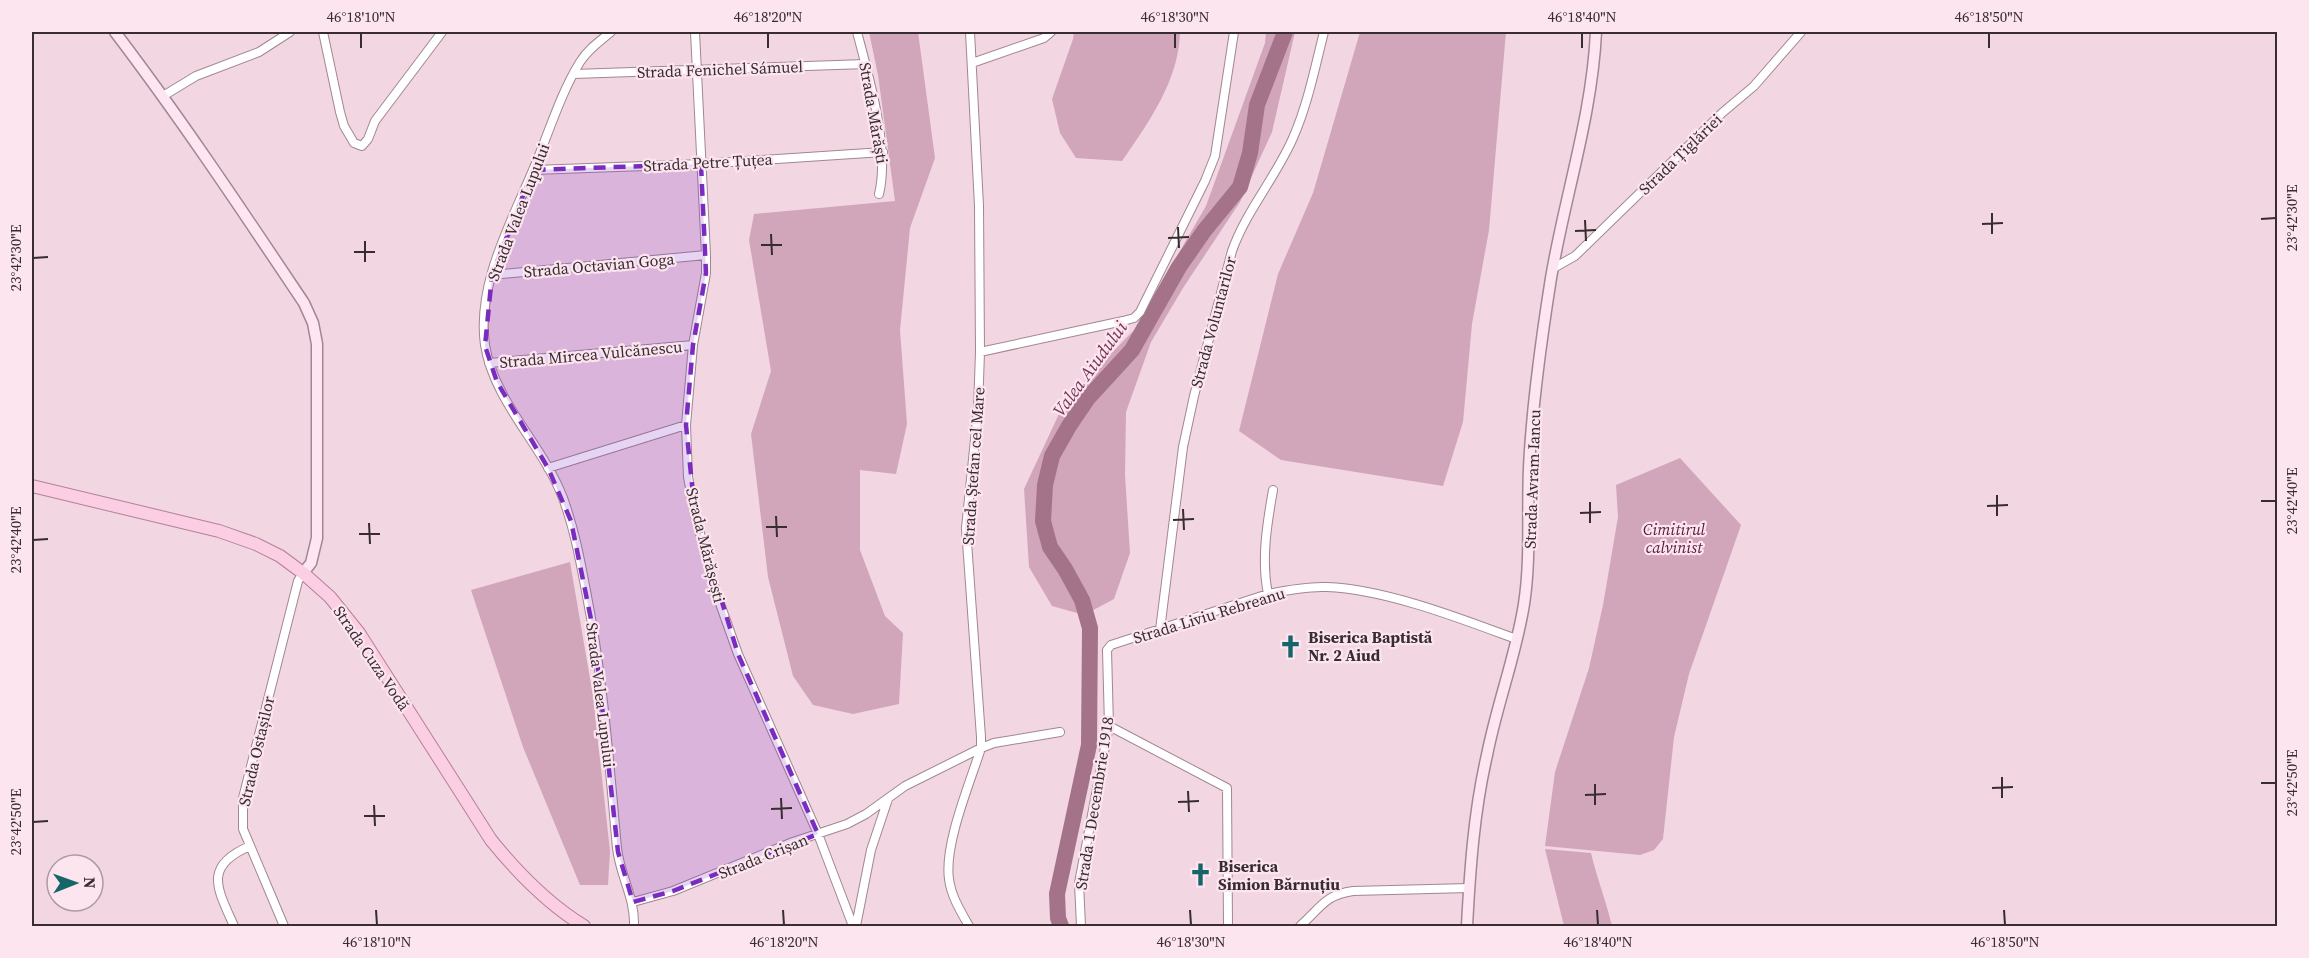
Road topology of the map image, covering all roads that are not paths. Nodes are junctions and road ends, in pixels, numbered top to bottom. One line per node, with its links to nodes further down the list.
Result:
1 (115, 32): 18 (main road)
2 (290, 32): 18 (street)
3 (323, 32): 4 (street)
4 (442, 32)
5 (611, 32): 17 (street, Strada Valea Lupului)
6 (695, 32): 16 (street, Strada Mărășești)
7 (857, 32): 15 (street, Strada Mărăști)
8 (970, 32): 14 (street, Strada Ștefan cel Mare)
9 (1051, 32): 14 (street)
10 (1234, 32): 27 (street)
11 (1324, 32): 35 (street, Strada Voluntarilor)
12 (1596, 32): 24 (main road, Strada Avram Iancu)
13 (1801, 32): 24 (street, Strada Țiglăriei)
14 (972, 63): 27 (street, Strada Ștefan cel Mare)
15 (866, 64): 16 (street, Strada Fenichel Sámuel); 19 (street, Strada Mărăști)
16 (697, 71): 17 (street, Strada Fenichel Sámuel); 20 (street, Strada Mărășești)
17 (574, 74): 21 (street, Strada Valea Lupului)
18 (163, 96): 33 (main road)
19 (883, 152): 20 (street, Strada Petre Țuțea); 22 (street, Strada Mărăști)
20 (701, 164): 21 (street, Strada Petre Țuțea); 23 (street, Strada Mărășești)
21 (533, 170): 25 (street, Strada Valea Lupului)
22 (879, 194)
23 (706, 255): 25 (street, Strada Octavian Goga); 26 (street, Strada Mărășești)
24 (1552, 269): 36 (main road, Strada Avram Iancu)
25 (492, 275): 28 (street, Strada Valea Lupului)
26 (693, 345): 28 (street, Strada Mircea Vulcănescu); 29 (street, Strada Mărășești)
27 (980, 352): 40 (street, Strada Ștefan cel Mare)
28 (489, 363): 30 (street, Strada Valea Lupului)
29 (686, 425): 30 (street); 42 (street, Strada Mărășești)
30 (548, 468): 45 (street, Strada Valea Lupului)
31 (32, 486): 33 (main road, Strada Cuza Vodă)
32 (1273, 490): 34 (street)
33 (303, 573): 43 (street, Strada Ostașilor); 48 (main road, Strada Cuza Vodă)
34 (1268, 594): 35 (street, Strada Liviu Rebreanu); 36 (street, Strada Liviu Rebreanu)
35 (1160, 630): 37 (street, Strada Liviu Rebreanu)
36 (1516, 639): 44 (main road, Strada Avram Iancu)
37 (1111, 645): 38 (street, Strada 1 Decembrie 1918)
38 (1109, 726): 52 (street, Strada 1 Decembrie 1918); 53 (street)
39 (1060, 732): 40 (street, Strada Crișan)
40 (981, 748): 41 (street, Strada Crișan); 51 (street, Strada Ștefan cel Mare)
41 (888, 799): 42 (street, Strada Crișan); 50 (street)
42 (818, 834): 45 (street, Strada Crișan); 50 (street, Strada Mărășești)
43 (250, 846): 46 (street); 47 (street, Strada Ostașilor)
44 (1469, 888): 54 (street); 55 (main road, Strada Avram Iancu)
45 (633, 902): 49 (street, Strada Valea Lupului)
46 (234, 927)
47 (284, 927)
48 (584, 927)
49 (634, 927)
50 (855, 927)
51 (969, 927)
52 (1081, 927)
53 (1228, 927)
54 (1300, 927)
55 (1467, 927)

